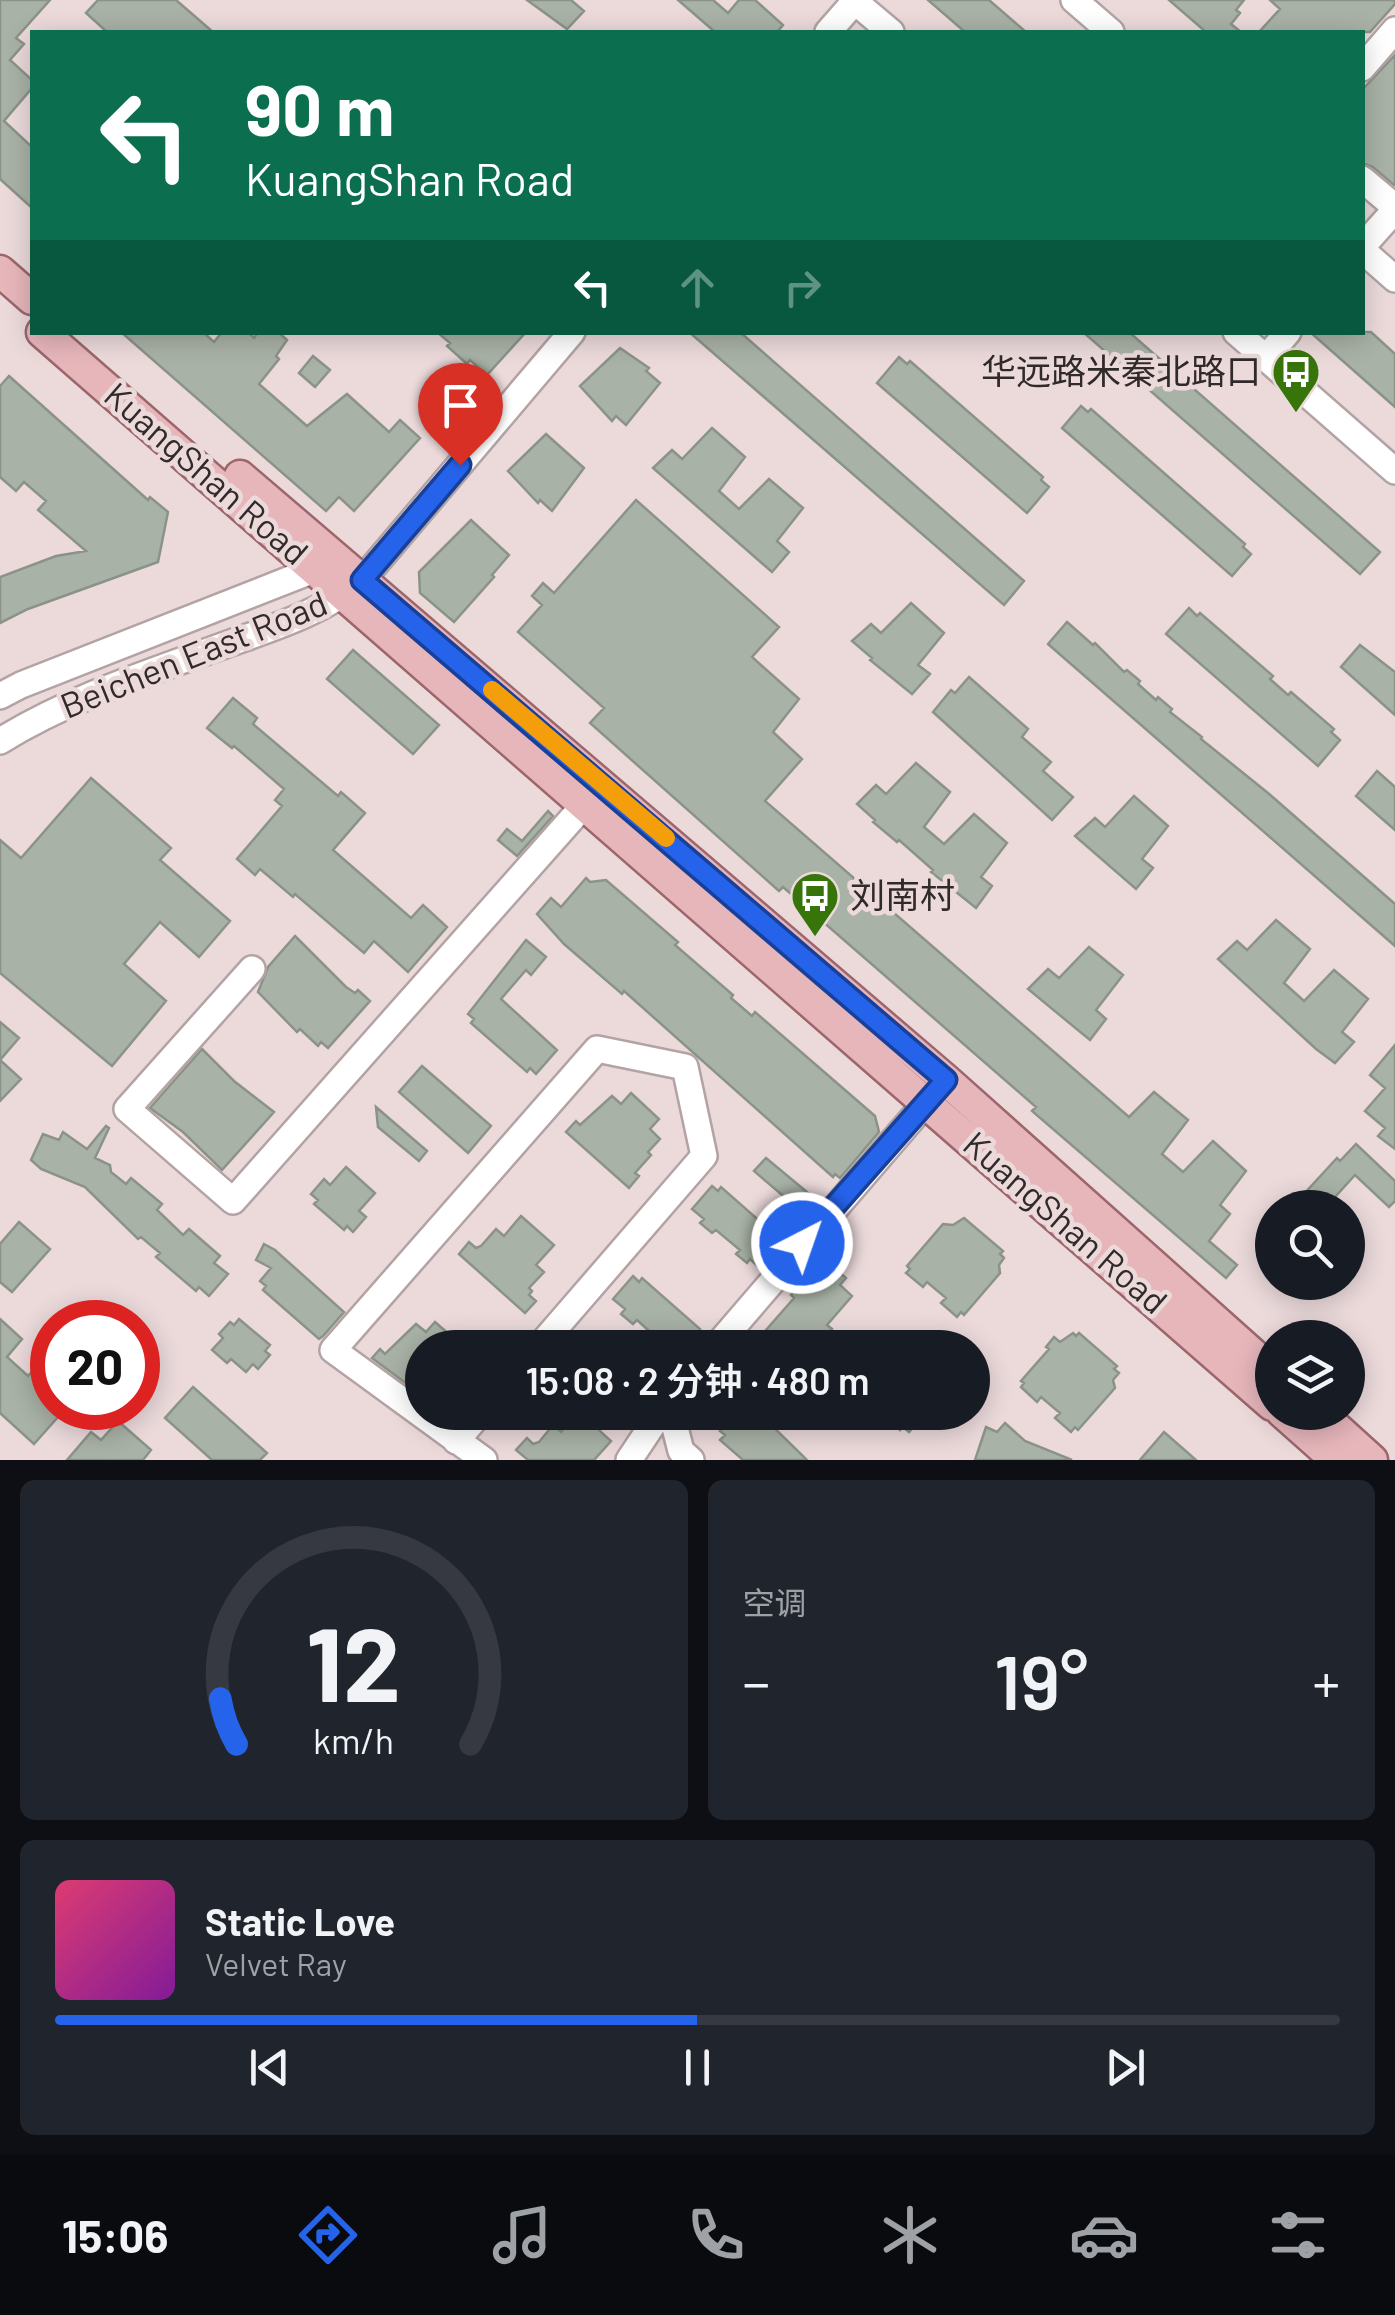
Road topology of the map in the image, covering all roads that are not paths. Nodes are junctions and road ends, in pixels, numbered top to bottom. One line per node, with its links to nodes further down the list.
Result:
1 (855, 0): 3 (street); 4 (street)
2 (1074, 0): 5 (street)
3 (830, 30)
4 (888, 30)
5 (1109, 30)
6 (1395, 30): 7 (street)
7 (1365, 65)
8 (1365, 182): 9 (street)
9 (1395, 208): 10 (street)
10 (1365, 245)
11 (1365, 252): 13 (street)
12 (0, 271): 15 (main road)
13 (1395, 279)
14 (0, 296): 16 (main road)
15 (30, 297)
16 (30, 322)
17 (45, 335): 24 (main road, KuangShan Road)
18 (74, 335): 25 (main road, KuangShan Road)
19 (569, 335): 25 (street)
20 (1239, 335): 22 (street)
21 (1285, 335): 22 (street)
22 (1266, 358): 23 (street)
23 (1395, 471)
24 (316, 569): 25 (main road, KuangShan Road); 26 (street, Beichen East Road)
25 (353, 587): 27 (street, Beichen East Road); 28 (main road, KuangShan Road); 30 (main road, KuangShan Road)
26 (0, 696)
27 (0, 741)
28 (586, 804): 29 (street); 30 (main road, KuangShan Road)
29 (252, 969)
30 (936, 1090): 33 (street); 35 (main road, KuangShan Road); 36 (main road, KuangShan Road)
31 (917, 1134): 34 (street)
32 (554, 1330): 37 (street)
33 (731, 1330)
34 (748, 1330)
35 (1255, 1357)
36 (1255, 1388)
37 (405, 1404)
38 (440, 1430): 44 (street)
39 (466, 1430): 44 (street)
40 (649, 1430): 46 (street)
41 (675, 1430): 47 (street)
42 (1302, 1430): 48 (main road)
43 (1339, 1430): 49 (main road)
44 (456, 1442): 45 (street)
45 (484, 1460)
46 (628, 1460)
47 (691, 1460)
48 (1336, 1460)
49 (1372, 1460)

